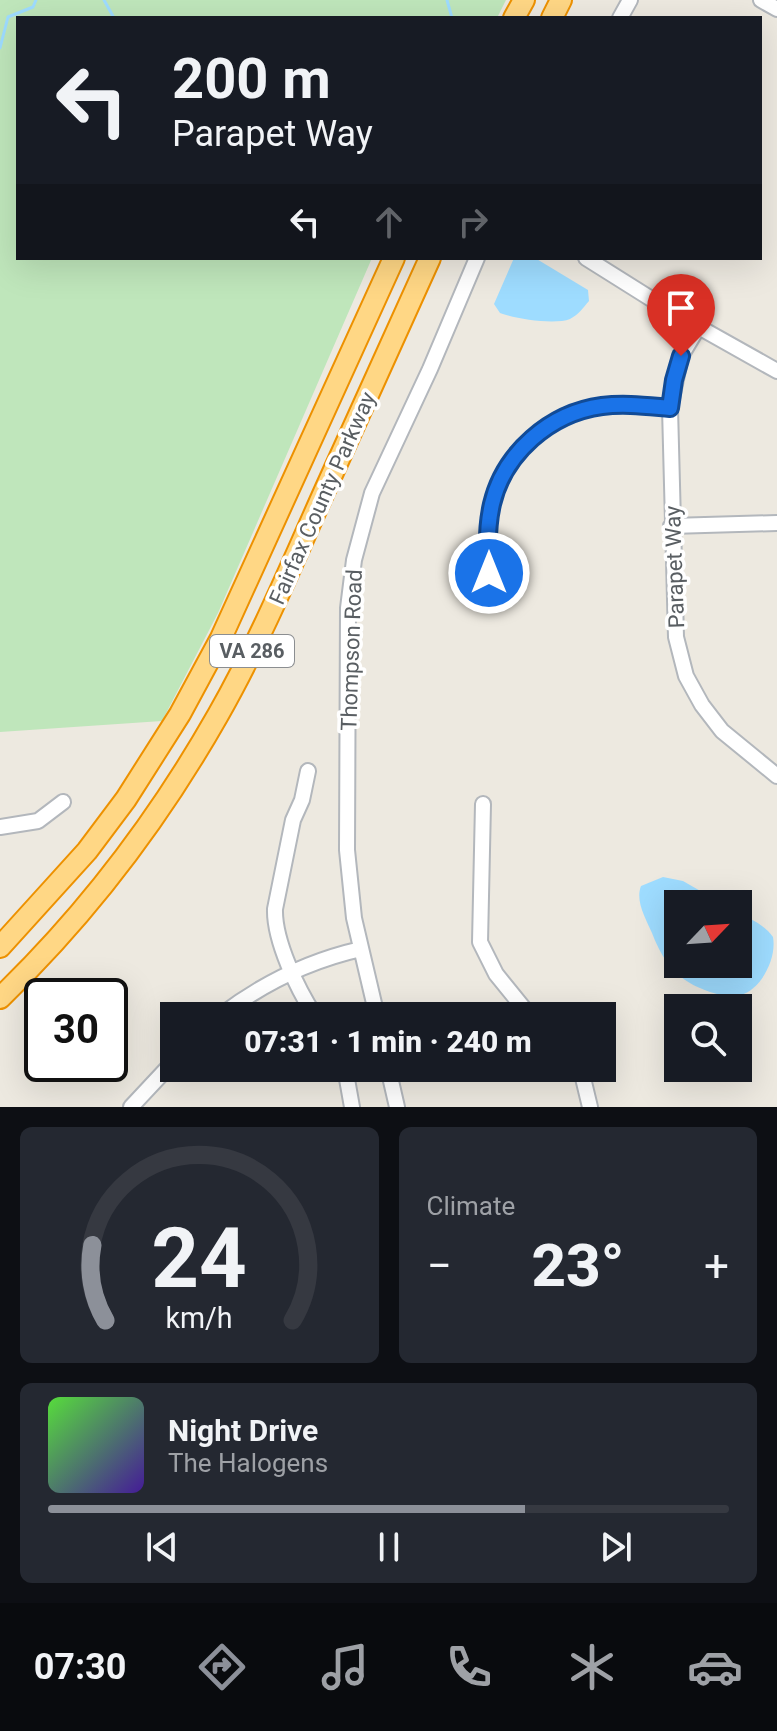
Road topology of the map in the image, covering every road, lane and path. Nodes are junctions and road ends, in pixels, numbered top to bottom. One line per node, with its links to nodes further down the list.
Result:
1 (761, 0): 2 (street)
2 (777, 9)
3 (393, 260): 18 (highway, Fairfax County Parkway / VA 286)
4 (429, 260): 21 (highway, Fairfax County Parkway / VA 286)
5 (476, 260): 19 (street, Thompson Road)
6 (589, 260): 7 (street)
7 (699, 326): 8 (street); 9 (street, Parapet Way)
8 (777, 371)
9 (670, 408): 11 (street, Parapet Way); 12 (street)
10 (777, 523): 11 (street)
11 (671, 526): 14 (street, Parapet Way)
12 (490, 589)
13 (308, 771): 20 (street)
14 (777, 776)
15 (63, 802): 17 (street)
16 (483, 804): 25 (street)
17 (0, 827)
18 (0, 947)
19 (361, 949): 20 (street); 24 (street, Thompson Road)
20 (292, 970): 22 (street); 23 (street)
21 (0, 998)
22 (238, 1002)
23 (308, 1002)
24 (374, 1002)
25 (519, 1002)
26 (160, 1078): 30 (street)
27 (348, 1082): 31 (street)
28 (391, 1082): 32 (street)
29 (584, 1082): 33 (street)
30 (138, 1105)
31 (352, 1107)
32 (397, 1107)
33 (590, 1107)

